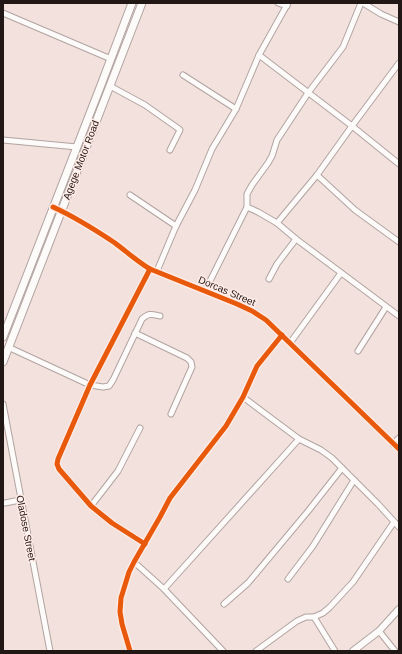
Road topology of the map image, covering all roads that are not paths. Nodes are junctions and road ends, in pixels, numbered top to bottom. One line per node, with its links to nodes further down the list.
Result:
1 (132, 3): 8 (main road, Agege Motor Road)
2 (142, 3): 9 (main road, Agege Motor Road)
3 (278, 3): 5 (street)
4 (362, 3): 7 (street); 15 (street)
5 (287, 4): 10 (street)
6 (3, 13): 11 (street)
7 (399, 22)
8 (123, 28): 9 (main road); 11 (main road, Agege Motor Road)
9 (130, 31): 14 (main road, Agege Motor Road)
10 (259, 55): 15 (street); 16 (street)
11 (111, 59): 19 (main road, Agege Motor Road)
12 (399, 63): 17 (street)
13 (183, 75): 16 (street)
14 (110, 86): 20 (street); 26 (main road, Agege Motor Road)
15 (308, 93): 17 (street); 25 (street)
16 (236, 109): 28 (street)
17 (352, 126): 21 (street); 22 (street)
18 (3, 140): 19 (street)
19 (77, 147): 24 (main road, Agege Motor Road)
20 (170, 150)
21 (399, 164)
22 (318, 175): 27 (street); 30 (street)
23 (130, 195): 28 (street)
24 (53, 207): 26 (street, Dorcas Street); 41 (main road, Agege Motor Road)
25 (247, 207): 27 (street); 35 (street)
26 (62, 211): 31 (street, Dorcas Street); 43 (main road, Agege Motor Road)
27 (277, 223): 29 (street)
28 (176, 226): 32 (street)
29 (296, 239): 33 (street); 34 (street)
30 (399, 242)
31 (150, 269): 32 (street, Dorcas Street); 46 (street)
32 (156, 272): 35 (street, Dorcas Street)
33 (341, 274): 36 (street); 42 (street)
34 (269, 279)
35 (205, 291): 40 (street, Dorcas Street)
36 (386, 307): 38 (street); 44 (street)
37 (160, 316): 39 (street)
38 (399, 316)
39 (135, 333): 46 (street); 49 (street)
40 (282, 335): 42 (street, Dorcas Street); 47 (street)
41 (3, 337)
42 (290, 343): 53 (street, Dorcas Street)
43 (8, 347): 45 (main road, Agege Motor Road); 46 (street)
44 (358, 351)
45 (3, 362)
46 (90, 385): 59 (street)
47 (243, 397): 52 (street); 62 (street)
48 (3, 404): 57 (street, Oladose Street)
49 (171, 414)
50 (140, 428): 59 (street)
51 (399, 438): 53 (street)
52 (299, 439): 55 (street); 65 (street)
53 (393, 444): 54 (street, Dorcas Street)
54 (399, 449)
55 (342, 468): 56 (street); 66 (street)
56 (354, 480): 60 (street); 64 (street)
57 (20, 500): 58 (street); 70 (street, Oladose Street)
58 (5, 503)
59 (91, 506): 62 (street)
60 (394, 522): 61 (street); 68 (street)
61 (399, 527)
62 (145, 544): 63 (street)
63 (134, 562): 65 (street); 71 (street)
64 (288, 579)
65 (164, 589): 72 (street)
66 (224, 604)
67 (399, 609): 69 (street)
68 (314, 617): 73 (street); 74 (street)
69 (379, 631): 75 (street); 76 (street)
70 (50, 651)
71 (130, 651)
72 (223, 651)
73 (256, 651)
74 (335, 651)
75 (353, 651)
76 (395, 651)

